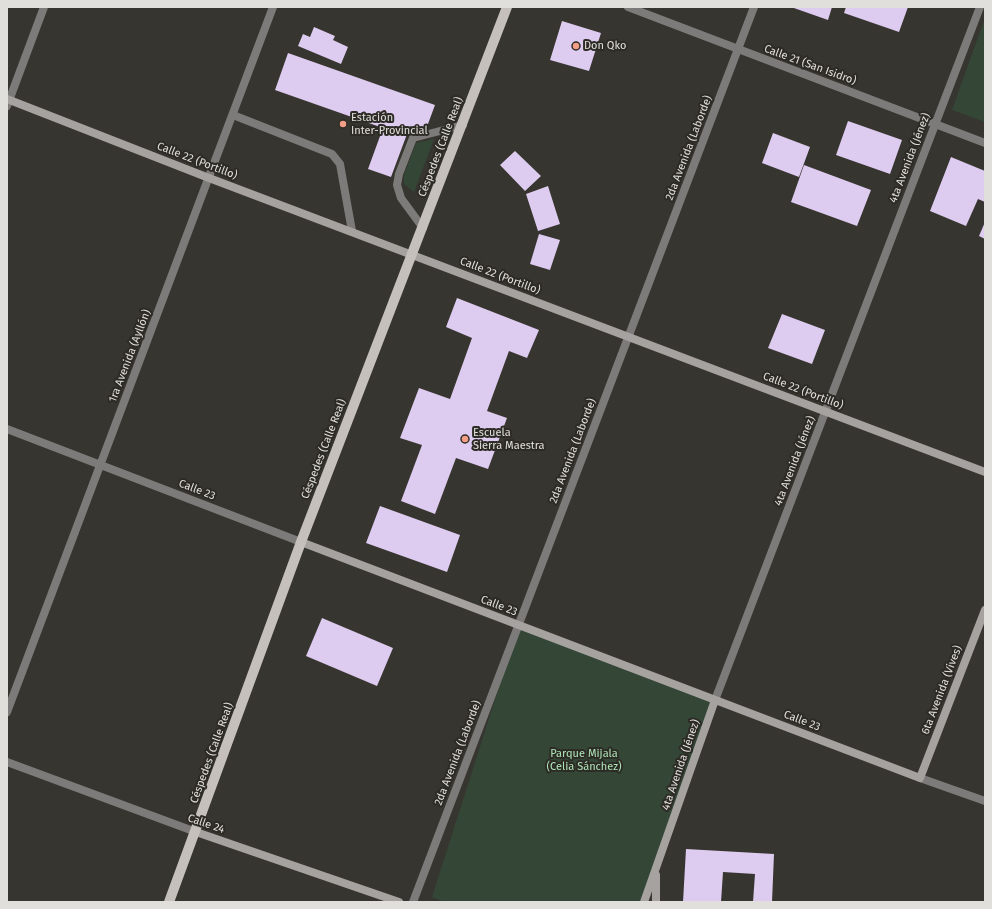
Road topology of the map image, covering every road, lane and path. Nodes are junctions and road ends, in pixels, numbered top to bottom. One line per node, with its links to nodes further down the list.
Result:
1 (44, 7): 8 (street)
2 (273, 7): 9 (street, 1ra Avenida (Ayllón))
3 (508, 7): 11 (main road, Céspedes (Calle Real))
4 (628, 7): 7 (street, Calle 21 (San Isidro))
5 (754, 7): 7 (street, 2da Avenida (Laborde))
6 (980, 7): 10 (street, 4ta Avenida (Jénez))
7 (738, 50): 10 (street, Calle 21 (San Isidro)); 17 (street, 2da Avenida (Laborde))
8 (8, 102): 13 (main road, Calle 22 (Portillo))
9 (233, 115): 13 (street, 1ra Avenida (Ayllón)); 15 (street)
10 (936, 123): 12 (street, Calle 21 (San Isidro)); 18 (street, 4ta Avenida (Jénez))
11 (462, 124): 14 (main road, Céspedes (Calle Real)); 14 (street)
12 (985, 143)
13 (209, 178): 15 (main road, Calle 22 (Portillo)); 20 (street, 1ra Avenida (Ayllón))
14 (423, 228): 16 (main road, Céspedes (Calle Real))
15 (352, 231): 16 (main road, Calle 22 (Portillo))
16 (412, 255): 17 (main road, Calle 22 (Portillo)); 22 (main road, Céspedes (Calle Real))
17 (629, 336): 18 (main road, Calle 22 (Portillo)); 24 (street, 2da Avenida (Laborde))
18 (825, 411): 21 (main road, Calle 22 (Portillo)); 25 (street, 4ta Avenida (Jénez))
19 (7, 428): 20 (street, Calle 23)
20 (100, 465): 22 (street, Calle 23); 26 (street, 1ra Avenida (Ayllón))
21 (985, 472)
22 (301, 542): 24 (main road, Calle 23); 30 (main road, Céspedes (Calle Real))
23 (985, 610): 28 (main road, 6ta Avenida (Vives))
24 (519, 625): 25 (main road, Calle 23); 34 (street, 2da Avenida (Laborde))
25 (715, 700): 28 (main road, Calle 23); 31 (main road, 4ta Avenida (Jénez))
26 (7, 712)
27 (7, 762): 30 (street, Calle 24)
28 (920, 778): 29 (street, Calle 23)
29 (985, 802)
30 (196, 832): 32 (main road, Céspedes (Calle Real)); 33 (main road, Calle 24)
31 (656, 868): 35 (main road, 4ta Avenida (Jénez)); 36 (main road)
32 (170, 902)
33 (399, 902)
34 (413, 902)
35 (644, 902)
36 (656, 902)

